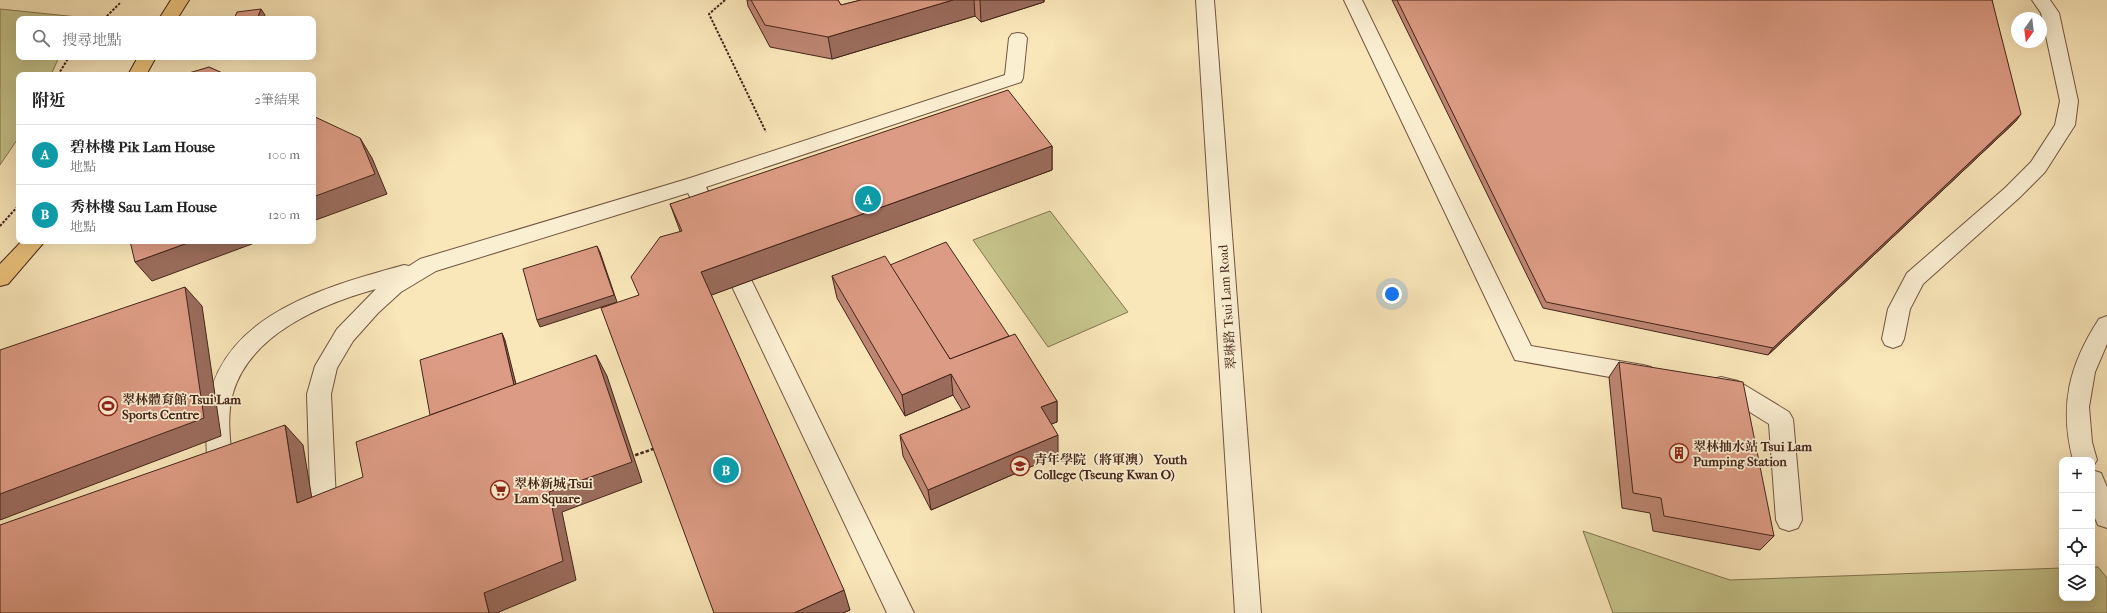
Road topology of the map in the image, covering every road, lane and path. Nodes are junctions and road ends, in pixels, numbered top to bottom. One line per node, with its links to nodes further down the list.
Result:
1 (180, 0): 8 (main road)
2 (725, 0): 14 (path)
3 (1205, 0): 34 (street, 翠琳路 Tsui Lam Road)
4 (1353, 0): 23 (street)
5 (2041, 0): 22 (street)
6 (121, 2): 7 (path)
7 (107, 16)
8 (170, 16)
9 (1018, 38): 14 (street)
10 (67, 60): 12 (path)
11 (144, 60): 13 (main road)
12 (60, 72)
13 (138, 72)
14 (778, 156): 15 (street)
15 (694, 184): 19 (street); 33 (street)
16 (16, 208): 17 (path)
17 (0, 226)
18 (32, 244): 20 (main road)
19 (428, 265): 29 (street); 32 (street)
20 (0, 278)
21 (2103, 338): 26 (street)
22 (1893, 339)
23 (1661, 377)
24 (1700, 383): 31 (street)
25 (658, 447): 27 (path)
26 (2084, 457)
27 (628, 458)
28 (2095, 488): 30 (street)
29 (223, 498)
30 (2107, 517)
31 (1789, 520)
32 (326, 541)
33 (901, 613)
34 (1248, 613)

